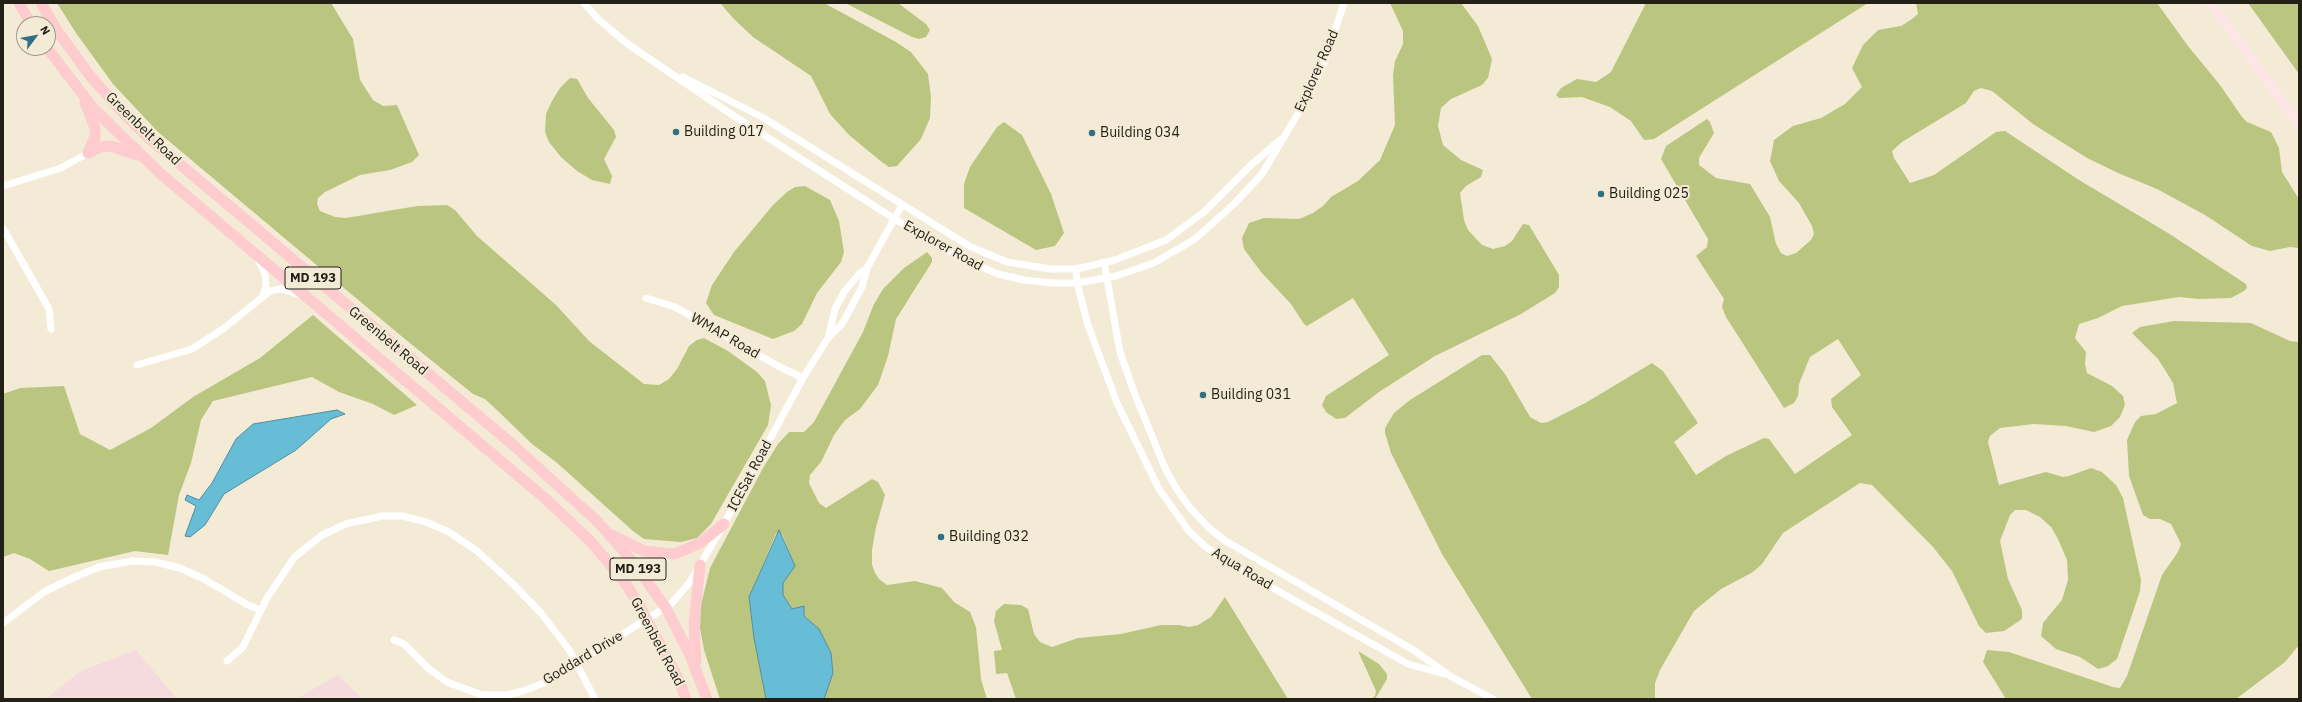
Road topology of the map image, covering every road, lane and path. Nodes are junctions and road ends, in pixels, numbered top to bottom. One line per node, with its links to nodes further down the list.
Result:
1 (20, 3): 6 (main road)
2 (41, 3): 17 (main road, Greenbelt Road / MD 193)
3 (584, 3): 8 (street, Explorer Road)
4 (1344, 3): 11 (street, Explorer Road)
5 (2211, 3): 10 (main road)
6 (27, 16)
7 (53, 56): 9 (main road, Greenbelt Road / MD 193)
8 (661, 66): 15 (street, Explorer Road); 16 (street, Explorer Road)
9 (83, 96): 12 (main road); 13 (main road, Greenbelt Road / MD 193)
10 (2299, 125)
11 (1285, 136): 21 (street, Explorer Road); 24 (street, Explorer Road)
12 (88, 153): 13 (main road); 14 (street)
13 (142, 156): 19 (main road, Greenbelt Road / MD 193)
14 (3, 186)
15 (902, 205): 16 (street, ICESat Road); 23 (street, Explorer Road)
16 (893, 218): 22 (street, ICESat Road); 25 (street, Explorer Road)
17 (253, 227): 19 (main road); 34 (main road, Greenbelt Road / MD 193)
18 (3, 228): 29 (street)
19 (241, 242): 20 (main road, Greenbelt Road / MD 193)
20 (256, 255): 26 (street); 28 (main road, Greenbelt Road / MD 193)
21 (1104, 262): 23 (street, Explorer Road); 24 (street, Aqua Road)
22 (867, 268): 30 (street, ICESat Road); 30 (street, ICESat Road)
23 (1076, 269): 25 (street, Aqua Road)
24 (1107, 278): 25 (street, Explorer Road); 44 (street, Aqua Road)
25 (1077, 283): 44 (street, Aqua Road)
26 (263, 296): 28 (street); 31 (street)
27 (646, 298): 32 (street, WMAP Road)
28 (308, 299): 38 (main road, Greenbelt Road / MD 193)
29 (51, 329)
30 (828, 338): 32 (street, ICESat Road)
31 (137, 365)
32 (803, 378): 33 (street, ICESat Road)
33 (724, 524): 34 (main road); 35 (street, ICESat Road)
34 (606, 532): 36 (main road, Greenbelt Road / MD 193)
35 (700, 566): 36 (street, ICESat Road); 43 (main road)
36 (666, 608): 38 (street, Goddard Drive); 43 (main road, Greenbelt Road / MD 193)
37 (261, 610): 39 (street); 41 (street); 42 (street)
38 (647, 620): 42 (street, Goddard Drive); 47 (main road, Greenbelt Road / MD 193)
39 (3, 623)
40 (394, 640): 45 (street, Goddard Drive)
41 (227, 661)
42 (578, 663): 45 (street, Goddard Drive); 46 (street)
43 (696, 671): 48 (main road, Greenbelt Road / MD 193)
44 (1450, 676): 49 (street, Aqua Road)
45 (482, 697)
46 (595, 699)
47 (686, 699)
48 (707, 699)
49 (1493, 699)

